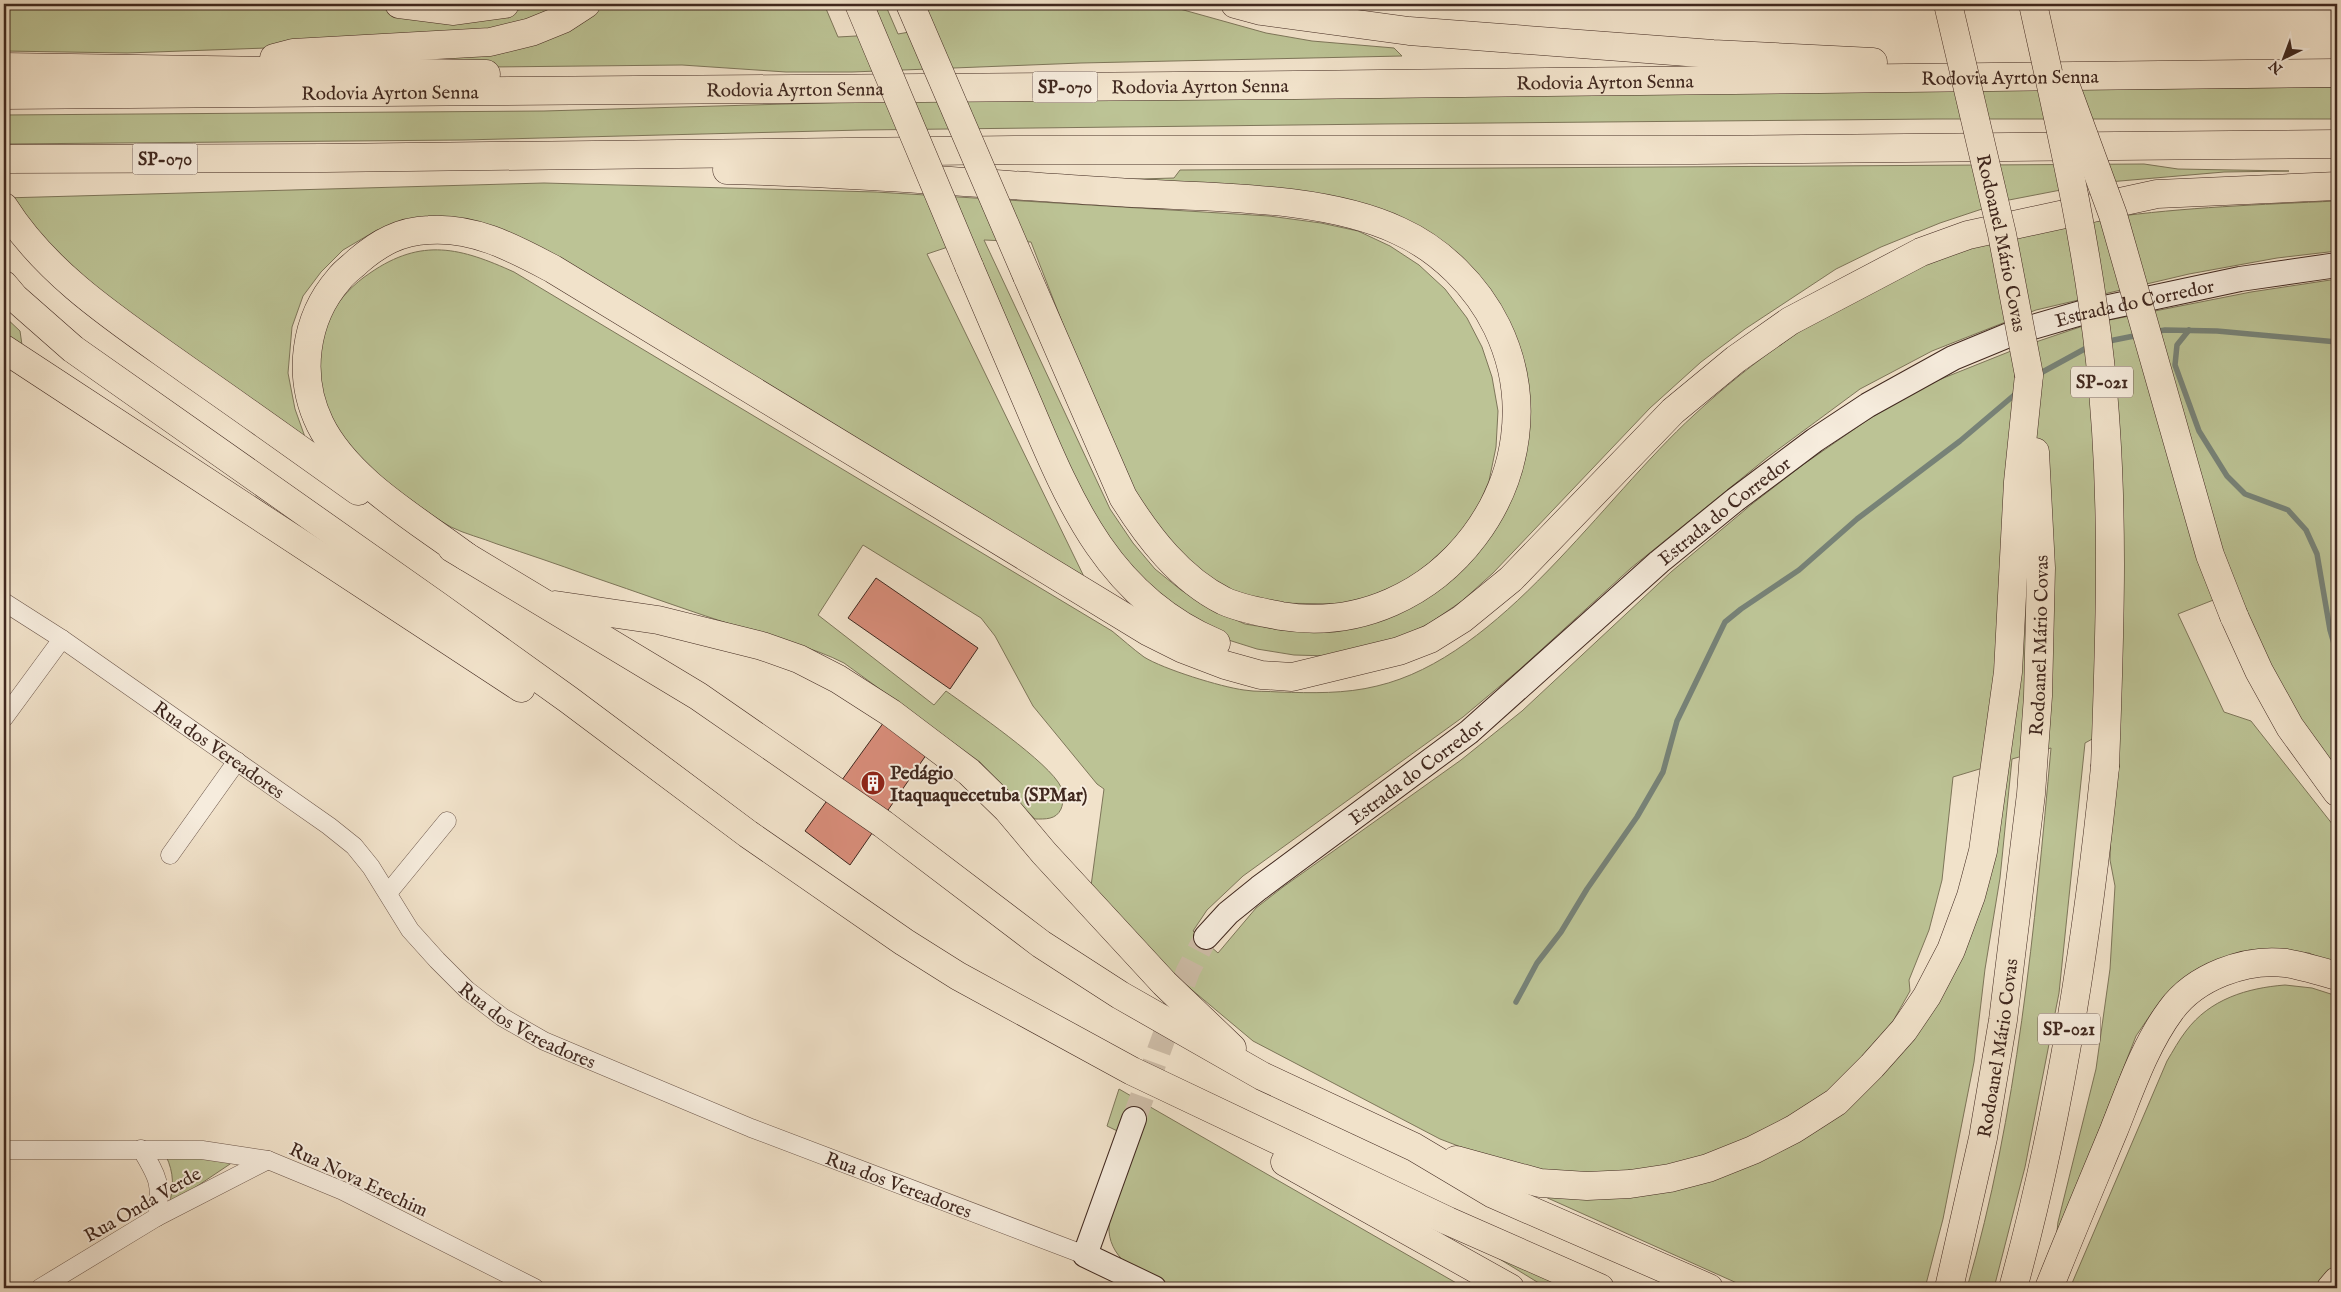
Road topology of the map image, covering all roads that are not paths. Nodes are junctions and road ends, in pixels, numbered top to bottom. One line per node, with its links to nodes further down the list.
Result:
1 (399, 4): 2 (highway)
2 (505, 4)
3 (586, 4): 10 (highway)
4 (860, 4): 28 (highway, bridge)
5 (910, 4): 16 (highway, bridge)
6 (1235, 4): 12 (highway)
7 (1948, 4): 23 (highway, Rodoanel Mário Covas, bridge)
8 (2034, 4): 31 (highway, bridge); 55 (highway, SP-021, bridge)
9 (4, 67): 10 (highway)
10 (224, 70): 13 (highway)
11 (2337, 73): 12 (highway, Rodovia Ayrton Senna / SP-070)
12 (2127, 75): 13 (highway, Rodovia Ayrton Senna / SP-070)
13 (678, 91): 14 (highway, Rodovia Ayrton Senna / SP-070)
14 (4, 95)
15 (2337, 144): 16 (highway, SP-070)
16 (326, 158): 17 (highway, SP-070)
17 (4, 160)
18 (2337, 186): 28 (highway)
19 (10, 218): 24 (highway)
20 (2337, 265): 36 (street, Estrada do Corredor)
21 (4, 285): 33 (highway)
22 (4, 348): 33 (highway)
23 (2029, 375): 41 (highway); 54 (highway, Rodoanel Mário Covas)
24 (467, 557): 26 (highway); 28 (highway)
25 (4, 602): 27 (street, Rua dos Vereadores)
26 (542, 603): 39 (highway); 39 (highway)
27 (62, 639): 29 (street); 30 (street, Rua dos Vereadores)
28 (1337, 665)
29 (4, 718)
30 (237, 761): 34 (street); 35 (street, Rua dos Vereadores)
31 (2337, 792)
32 (447, 821): 35 (street)
33 (748, 834): 38 (highway)
34 (170, 855)
35 (388, 893): 46 (street, Rua dos Vereadores)
36 (1206, 937)
37 (2337, 976): 56 (highway)
38 (1132, 1071): 51 (highway); 52 (highway)
39 (1262, 1076): 41 (highway)
40 (1134, 1119): 46 (street)
41 (1414, 1147): 53 (highway)
42 (142, 1149): 43 (street, Rua Nova Erechim); 44 (street, Rua Nova Erechim); 45 (street)
43 (4, 1150)
44 (268, 1160): 45 (street, Rua Onda Verde); 49 (street, Rua Nova Erechim)
45 (157, 1217): 48 (street, Rua Onda Verde)
46 (1085, 1255): 50 (street, Rua dos Vereadores)
47 (2337, 1281): 57 (highway)
48 (40, 1288)
49 (535, 1288)
50 (1154, 1288)
51 (1510, 1288)
52 (1600, 1288)
53 (1709, 1288)
54 (1949, 1288)
55 (2013, 1288)
56 (2049, 1288)
57 (2331, 1288)

